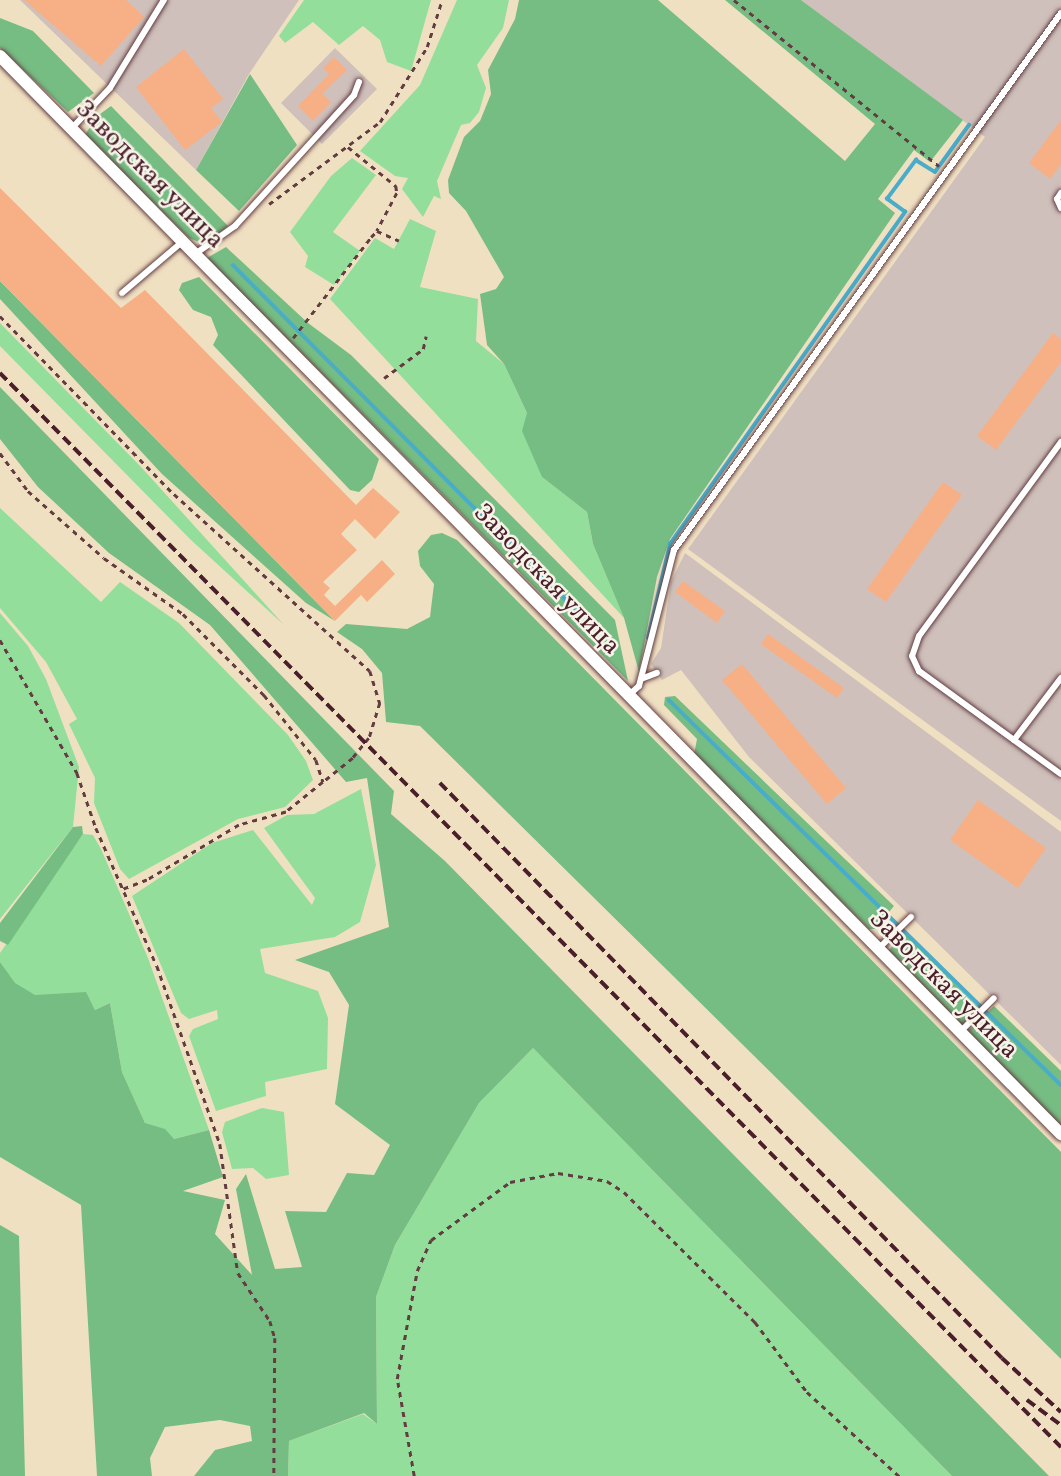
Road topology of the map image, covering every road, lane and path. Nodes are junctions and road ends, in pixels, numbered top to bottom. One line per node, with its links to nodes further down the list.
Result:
1 (164, 0): 7 (lane)
2 (442, 0): 8 (path)
3 (734, 0): 9 (path)
4 (1061, 13): 9 (lane)
5 (0, 55): 7 (street, Заводская улица)
6 (359, 82): 16 (lane)
7 (72, 128): 14 (street, Заводская улица)
8 (348, 147): 12 (path); 13 (path)
9 (949, 170): 27 (lane)
10 (1061, 193): 11 (lane)
11 (1061, 208)
12 (262, 211)
13 (377, 231): 15 (path); 20 (path)
14 (183, 241): 16 (street, Заводская улица); 17 (lane)
15 (399, 241)
16 (195, 254): 20 (street, Заводская улица)
17 (122, 293)
18 (0, 316): 31 (path)
19 (426, 337): 21 (path)
20 (286, 345): 28 (street, Заводская улица)
21 (384, 378)
22 (1061, 442): 29 (lane)
23 (0, 453): 31 (path)
24 (0, 640): 32 (path)
25 (657, 673): 27 (lane)
26 (1061, 678): 29 (lane)
27 (641, 679): 28 (lane)
28 (627, 696): 34 (street, Заводская улица)
29 (1014, 740): 30 (lane)
30 (1061, 774)
31 (323, 782): 32 (path)
32 (123, 889): 38 (path)
33 (911, 917): 34 (lane)
34 (877, 950): 36 (street, Заводская улица)
35 (994, 998): 36 (lane)
36 (958, 1034): 37 (street, Заводская улица)
37 (1061, 1135)
38 (274, 1476)
39 (414, 1476): 40 (path)
40 (899, 1476)

